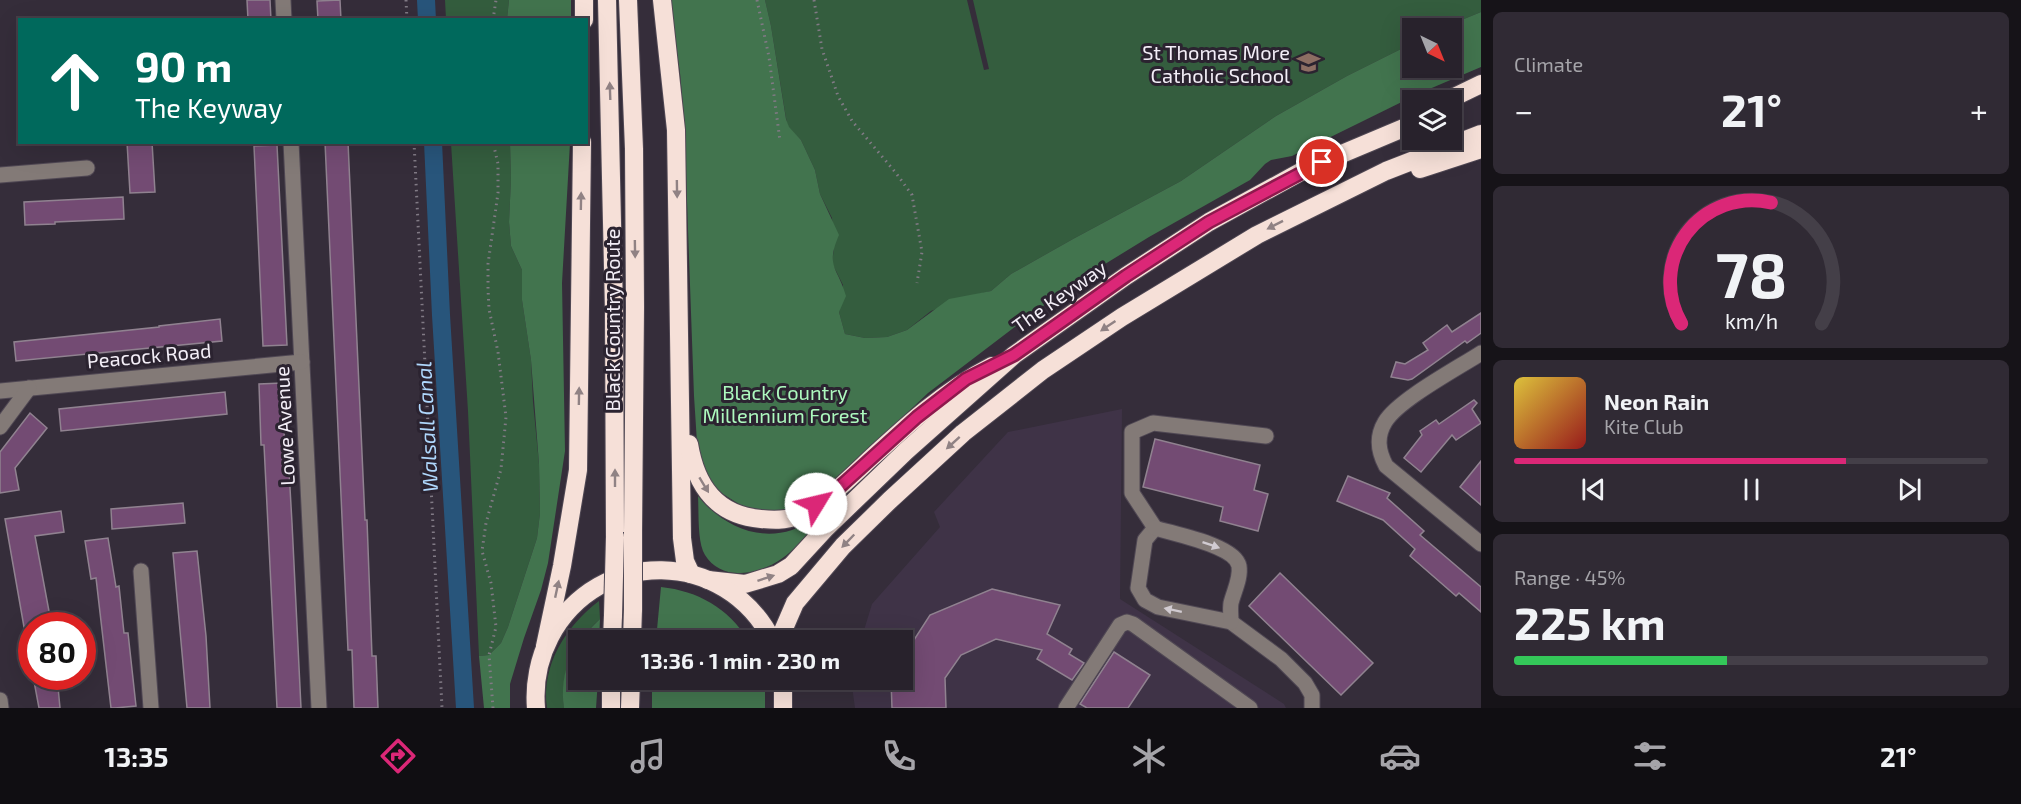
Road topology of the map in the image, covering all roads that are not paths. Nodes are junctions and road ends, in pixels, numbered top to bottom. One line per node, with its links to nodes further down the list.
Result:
1 (284, 0): 6 (street)
2 (584, 0): 7 (highway)
3 (607, 0): 35 (highway, Black Country Route, one-way to 3, bridge)
4 (628, 0): 36 (highway, Black Country Route, one-way to 36, bridge)
5 (662, 0): 26 (highway, one-way to 26)
6 (284, 18)
7 (584, 18)
8 (1481, 84): 9 (highway)
9 (1462, 93)
10 (1481, 97): 11 (highway)
11 (1462, 104)
12 (1402, 122): 18 (highway)
13 (1402, 128): 18 (highway, The Keyway)
14 (1481, 134): 21 (highway)
15 (291, 144): 24 (street, Lowe Avenue)
16 (582, 144): 39 (highway, one-way to 16)
17 (1481, 149): 21 (highway)
18 (1338, 154): 23 (highway, The Keyway)
19 (87, 168): 20 (street)
20 (0, 175)
21 (1328, 199): 38 (highway, one-way to 38)
22 (1481, 353): 31 (street)
23 (1014, 355): 26 (highway, one-way to 23); 33 (highway, The Keyway, one-way to 23)
24 (302, 362): 25 (street, Peacock Road); 46 (street, Lowe Avenue)
25 (28, 388): 27 (street, Peacock Road); 28 (street)
26 (681, 389): 33 (highway)
27 (0, 391)
28 (0, 427)
29 (1266, 436): 30 (street)
30 (1155, 528): 34 (street, one-way to 34); 34 (street, one-way to 30)
31 (1481, 544)
32 (141, 571): 45 (street)
33 (700, 577): 37 (highway); 39 (highway, The Keyway)
34 (1231, 622): 53 (street)
35 (612, 630)
36 (632, 630)
37 (766, 630)
38 (783, 630)
39 (545, 646): 47 (highway)
40 (611, 690): 48 (highway)
41 (631, 690): 49 (highway)
42 (783, 690): 50 (highway)
43 (0, 700): 44 (street)
44 (1, 708)
45 (151, 708)
46 (319, 708)
47 (537, 708)
48 (611, 708)
49 (630, 708)
50 (783, 708)
51 (1066, 708): 52 (street)
52 (1250, 708)
53 (1312, 708)

